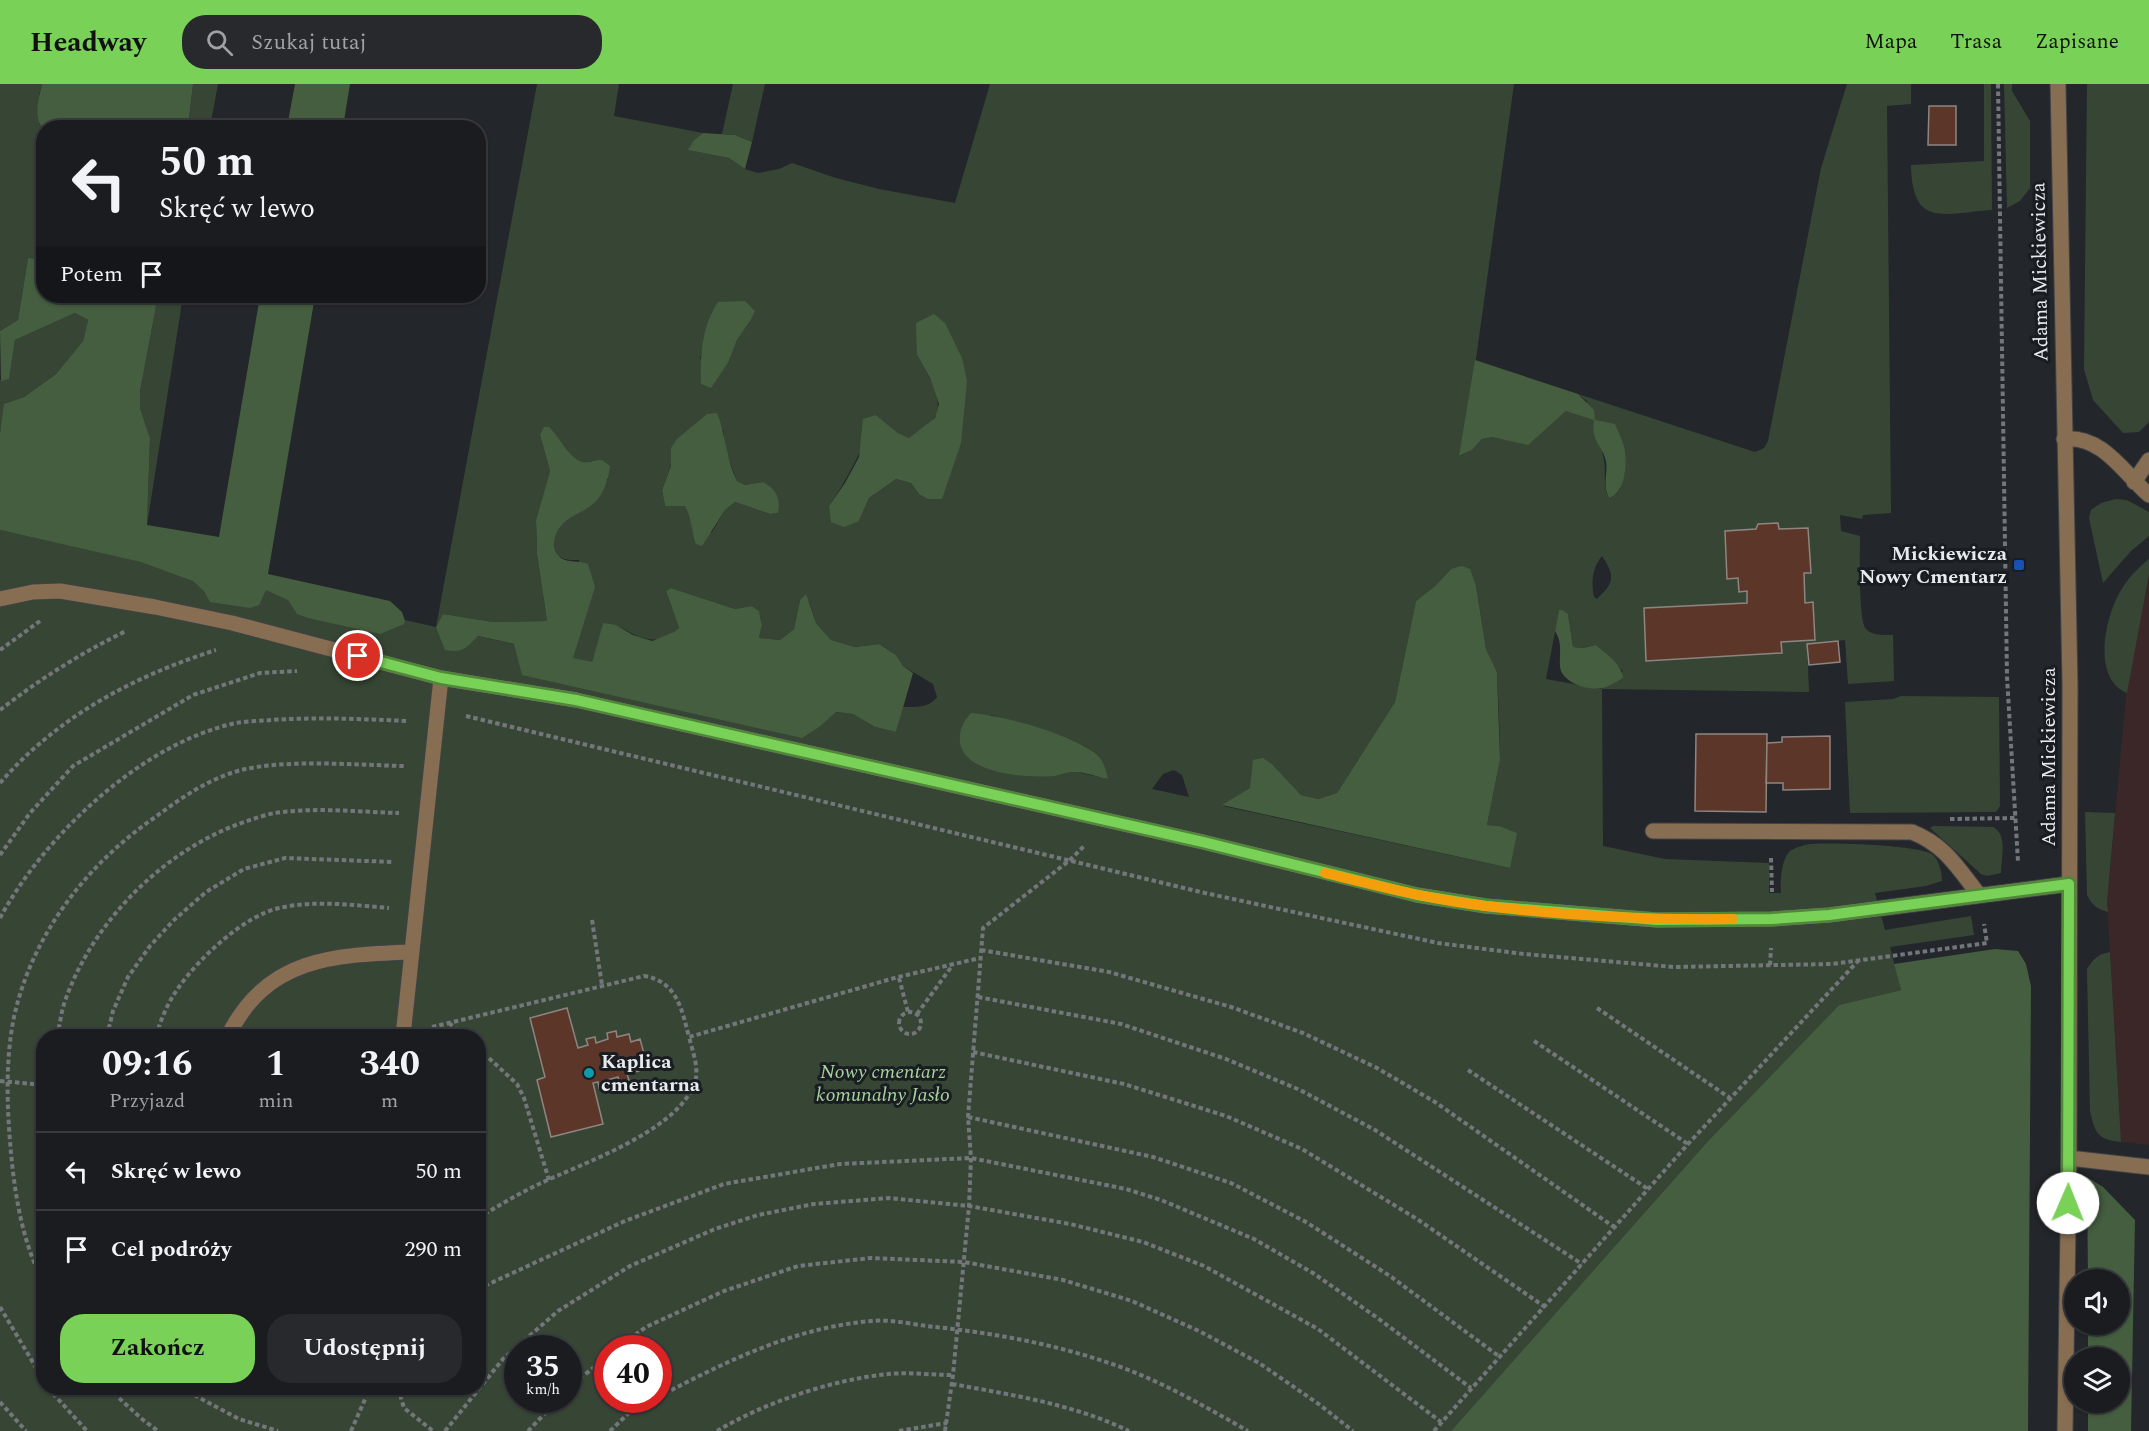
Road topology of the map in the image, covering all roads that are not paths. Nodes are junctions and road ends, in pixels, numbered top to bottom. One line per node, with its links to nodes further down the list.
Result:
1 (2058, 84): 2 (street, Adama Mickiewicza)
2 (2064, 439): 4 (street); 9 (street, Adama Mickiewicza)
3 (2149, 460): 4 (street)
4 (2134, 482): 5 (street)
5 (2149, 495)
6 (0, 599): 7 (street)
7 (441, 678): 10 (street); 11 (street)
8 (1653, 831): 10 (street)
9 (2069, 884): 10 (street); 14 (street, Adama Mickiewicza)
10 (1978, 895)
11 (412, 952): 12 (street); 13 (street)
12 (232, 1029)
13 (404, 1029)
14 (2069, 1158): 15 (street); 16 (street, Adama Mickiewicza)
15 (2149, 1167)
16 (2065, 1431)

